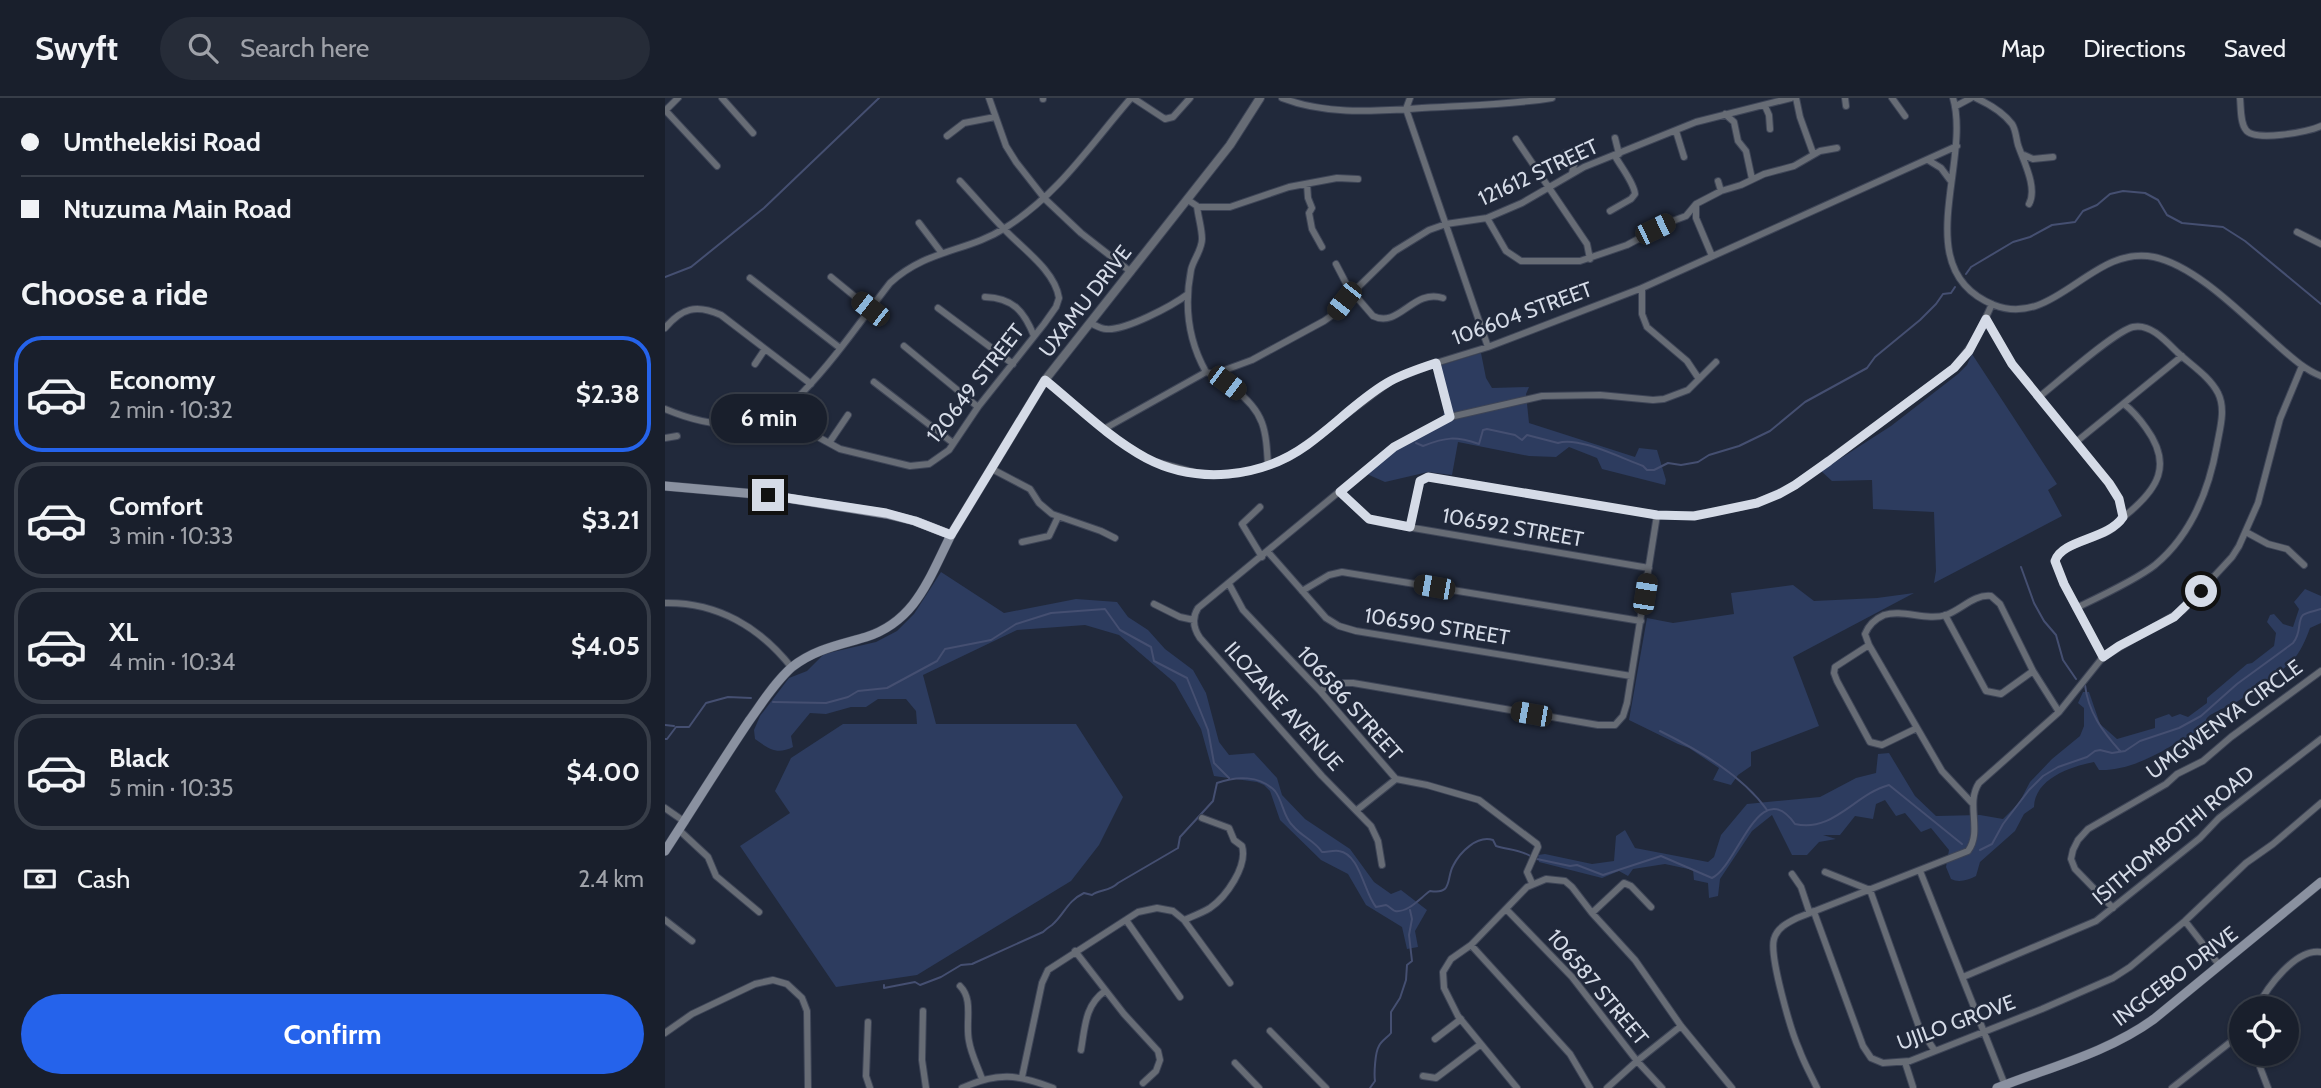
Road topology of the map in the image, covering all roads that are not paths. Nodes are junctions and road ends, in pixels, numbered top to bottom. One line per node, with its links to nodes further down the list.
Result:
1 (678, 98): 18 (street)
2 (722, 98): 25 (street)
3 (989, 98): 21 (street)
4 (1132, 98): 5 (street); 48 (street)
5 (1190, 98)
6 (1260, 98): 49 (street, UXAMU DRIVE)
7 (1282, 98): 17 (street)
8 (1410, 98): 17 (street)
9 (1552, 98): 17 (street)
10 (1794, 98): 15 (street, 121612 STREET); 32 (street)
11 (1892, 98): 20 (street)
12 (1953, 98): 16 (street)
13 (1973, 98): 16 (street); 33 (street)
14 (2240, 98): 22 (street)
15 (1765, 106): 19 (street, 121612 STREET); 23 (street)
16 (1956, 106): 29 (street)
17 (1406, 108): 58 (street)
18 (665, 111): 38 (street)
19 (1725, 114): 24 (street, 121612 STREET); 41 (street)
20 (1905, 116)
21 (995, 117): 26 (street); 48 (street)
22 (2321, 126)
23 (1770, 130)
24 (1676, 131): 34 (street, 121612 STREET); 36 (street)
25 (753, 133)
26 (947, 136)
27 (1615, 138): 34 (street)
28 (1516, 139): 46 (street)
29 (1957, 146): 37 (street, 106604 STREET); 44 (street)
30 (1837, 148): 32 (street)
31 (1565, 153): 39 (street)
32 (1813, 153): 41 (street)
33 (2023, 154): 35 (street); 51 (street)
34 (1617, 155): 39 (street, 121612 STREET); 53 (street)
35 (2053, 157)
36 (1684, 158)
37 (1929, 160): 44 (street); 64 (street, 106604 STREET)
38 (717, 166)
39 (1571, 173): 46 (street, 121612 STREET)
40 (1358, 179): 45 (street)
41 (1752, 179): 47 (street)
42 (960, 181): 59 (street, 120649 STREET)
43 (1719, 181): 47 (street)
44 (1951, 182): 75 (street)
45 (1307, 184): 52 (street); 62 (street)
46 (1551, 188): 55 (street, 121612 STREET); 65 (street)
47 (1721, 191): 50 (street)
48 (1045, 199): 59 (street); 67 (street)
49 (1188, 200): 52 (street); 67 (street, UXAMU DRIVE)
50 (1696, 204): 54 (street); 56 (street)
51 (2029, 204)
52 (1197, 207): 72 (street)
53 (1610, 211)
54 (1686, 216): 56 (street); 65 (street)
55 (1487, 218): 58 (street, 121612 STREET); 65 (street)
56 (1696, 218): 64 (street)
57 (919, 223): 63 (street)
58 (1446, 224): 71 (street, 121612 STREET); 83 (street)
59 (1003, 229): 63 (street); 81 (street, 120649 STREET)
60 (2297, 232): 61 (street)
61 (2321, 244)
62 (1322, 247)
63 (941, 252): 77 (street)
64 (1712, 256): 70 (street, 106604 STREET)
65 (1590, 259)
66 (1336, 264): 71 (street)
67 (1131, 272): 79 (street, UXAMU DRIVE)
68 (831, 277): 77 (street)
69 (750, 278): 84 (street)
70 (1642, 288): 83 (street, 106604 STREET); 94 (street)
71 (1353, 292): 74 (street); 92 (street, 121612 STREET)
72 (1188, 294): 79 (street); 92 (street)
73 (985, 297): 81 (street)
74 (1443, 298)
75 (1992, 304): 78 (street); 91 (street)
76 (938, 307): 90 (street)
77 (870, 309): 84 (street)
78 (1986, 319): 98 (street); 116 (street)
79 (1090, 323): 95 (street, UXAMU DRIVE)
80 (665, 328): 85 (street)
81 (1034, 336): 90 (street, 120649 STREET)
82 (904, 346): 100 (street)
83 (1488, 346): 88 (street, 106604 STREET)
84 (840, 348): 97 (street)
85 (765, 349): 89 (street); 97 (street)
86 (2182, 356): 98 (street); 99 (street); 131 (street)
87 (1716, 362): 94 (street)
88 (1436, 363): 104 (street); 111 (street, 106604 STREET)
89 (755, 364)
90 (1013, 364): 100 (street, 120649 STREET)
91 (2302, 366): 93 (street); 120 (street)
92 (1210, 373): 105 (street, 121612 STREET); 111 (street)
93 (2321, 376)
94 (1699, 379): 104 (street)
95 (1045, 380): 105 (street, 106604 STREET); 112 (street, UXAMU DRIVE)
96 (874, 383): 110 (street)
97 (811, 384): 102 (street)
98 (2039, 397): 108 (street)
99 (2124, 404): 108 (street); 118 (street)
100 (978, 407): 110 (street, 120649 STREET)
101 (665, 409): 102 (street)
102 (785, 410): 109 (street, 120649 STREET)
103 (848, 415): 109 (street)
104 (1450, 417): 114 (street)
105 (1104, 429): 111 (street, 106604 STREET)
106 (677, 436): 107 (street)
107 (665, 438)
108 (2076, 442): 118 (street)
109 (829, 443): 110 (street, 120649 STREET)
110 (953, 443)
111 (1268, 466)
112 (992, 469): 117 (street); 121 (street, UXAMU DRIVE)
113 (665, 486): 121 (main road)
114 (1340, 492): 119 (street, 106592 STREET); 124 (street)
115 (1260, 506): 124 (street, 106590 STREET)
116 (1657, 515): 119 (street); 126 (street)
117 (1058, 517): 122 (street); 123 (street)
118 (2123, 517): 131 (street)
119 (1410, 527): 126 (street, 106592 STREET)
120 (2246, 532): 125 (street); 136 (street)
121 (951, 535): 137 (main road)
122 (1115, 538)
123 (1023, 542)
124 (1265, 555): 127 (street); 128 (street, 106590 STREET)
125 (2304, 565)
126 (1649, 568): 134 (street)
127 (1229, 584): 133 (street); 141 (street, 106586 STREET)
128 (1303, 591): 134 (street); 140 (street, 106590 STREET)
129 (665, 603): 137 (street)
130 (1154, 604): 133 (street)
131 (2076, 608): 136 (street)
132 (1945, 615): 135 (street); 138 (street); 138 (street)
133 (1194, 620): 149 (street, ILOZANE AVENUE)
134 (1641, 621): 140 (street)
135 (1869, 645): 143 (street); 143 (street)
136 (2103, 657): 142 (street)
137 (792, 668): 151 (main road)
138 (2033, 671): 142 (street)
139 (2321, 671): 161 (street, UMGWENYA CIRCLE)
140 (1631, 676): 141 (street)
141 (1320, 691): 145 (street, 106586 STREET)
142 (2059, 712): 146 (street)
143 (1917, 728): 146 (street)
144 (2320, 741): 161 (street, ISITHOMBOTHI ROAD)
145 (1396, 779): 149 (street); 157 (street, 106586 STREET)
146 (1972, 803): 154 (street)
147 (2321, 803): 169 (street, UJILO GROVE)
148 (665, 808): 151 (street)
149 (1357, 810): 153 (street, ILOZANE AVENUE)
150 (1202, 818): 168 (street)
151 (682, 826): 152 (main road); 163 (street)
152 (665, 851)
153 (1382, 865)
154 (1920, 871): 159 (street); 175 (street)
155 (1825, 872): 159 (street)
156 (1792, 874): 164 (street, UJILO GROVE)
157 (1532, 883): 162 (street); 165 (street)
158 (2321, 883): 174 (main road, INGCEBO DRIVE)
159 (1870, 890): 164 (street); 192 (street)
160 (1651, 907): 165 (street)
161 (2113, 908): 175 (street, ISITHOMBOTHI ROAD)
162 (1507, 909): 171 (street); 193 (street, 106587 STREET)
163 (759, 912)
164 (1814, 912): 194 (street, UJILO GROVE); 216 (street)
165 (1592, 913): 184 (street)
166 (665, 920): 170 (street)
167 (1126, 920): 168 (street); 172 (street); 180 (street)
168 (1184, 920): 176 (street)
169 (2185, 921): 174 (street); 186 (street, UJILO GROVE)
170 (692, 941)
171 (1471, 945): 182 (street); 212 (street)
172 (1076, 951): 178 (street); 198 (street)
173 (2321, 952): 179 (street)
174 (2220, 966): 202 (main road, INGCEBO DRIVE)
175 (1963, 977): 186 (street)
176 (1230, 984)
177 (960, 985): 199 (street)
178 (1105, 991): 191 (street); 200 (street)
179 (2265, 996)
180 (1179, 997)
181 (923, 1011): 206 (street)
182 (1461, 1019): 188 (street); 189 (street)
183 (868, 1022): 205 (street)
184 (1681, 1026): 193 (street); 215 (street)
185 (1270, 1031): 210 (street)
186 (1983, 1032): 192 (street, UJILO GROVE); 202 (street)
187 (665, 1033): 204 (street)
188 (1435, 1039)
189 (1481, 1044): 197 (street); 211 (street)
190 (2229, 1044): 217 (street)
191 (1081, 1050)
192 (1935, 1051): 194 (street, UJILO GROVE)
193 (1637, 1061): 213 (street); 214 (street, 106587 STREET)
194 (1905, 1062): 203 (street)
195 (1235, 1063): 209 (street)
196 (2260, 1066): 218 (street)
197 (1423, 1076)
198 (1022, 1077): 199 (street); 201 (street)
199 (982, 1079): 207 (street)
200 (1143, 1083)
201 (1041, 1086): 208 (street)
202 (2001, 1086)
203 (1913, 1087)
204 (808, 1088)
205 (870, 1088)
206 (926, 1088)
207 (962, 1088)
208 (1053, 1088)
209 (1259, 1088)
210 (1326, 1088)
211 (1517, 1088)
212 (1590, 1088)
213 (1607, 1088)
214 (1663, 1088)
215 (1732, 1088)
216 (1817, 1088)
217 (2172, 1088)
218 (2268, 1088)

